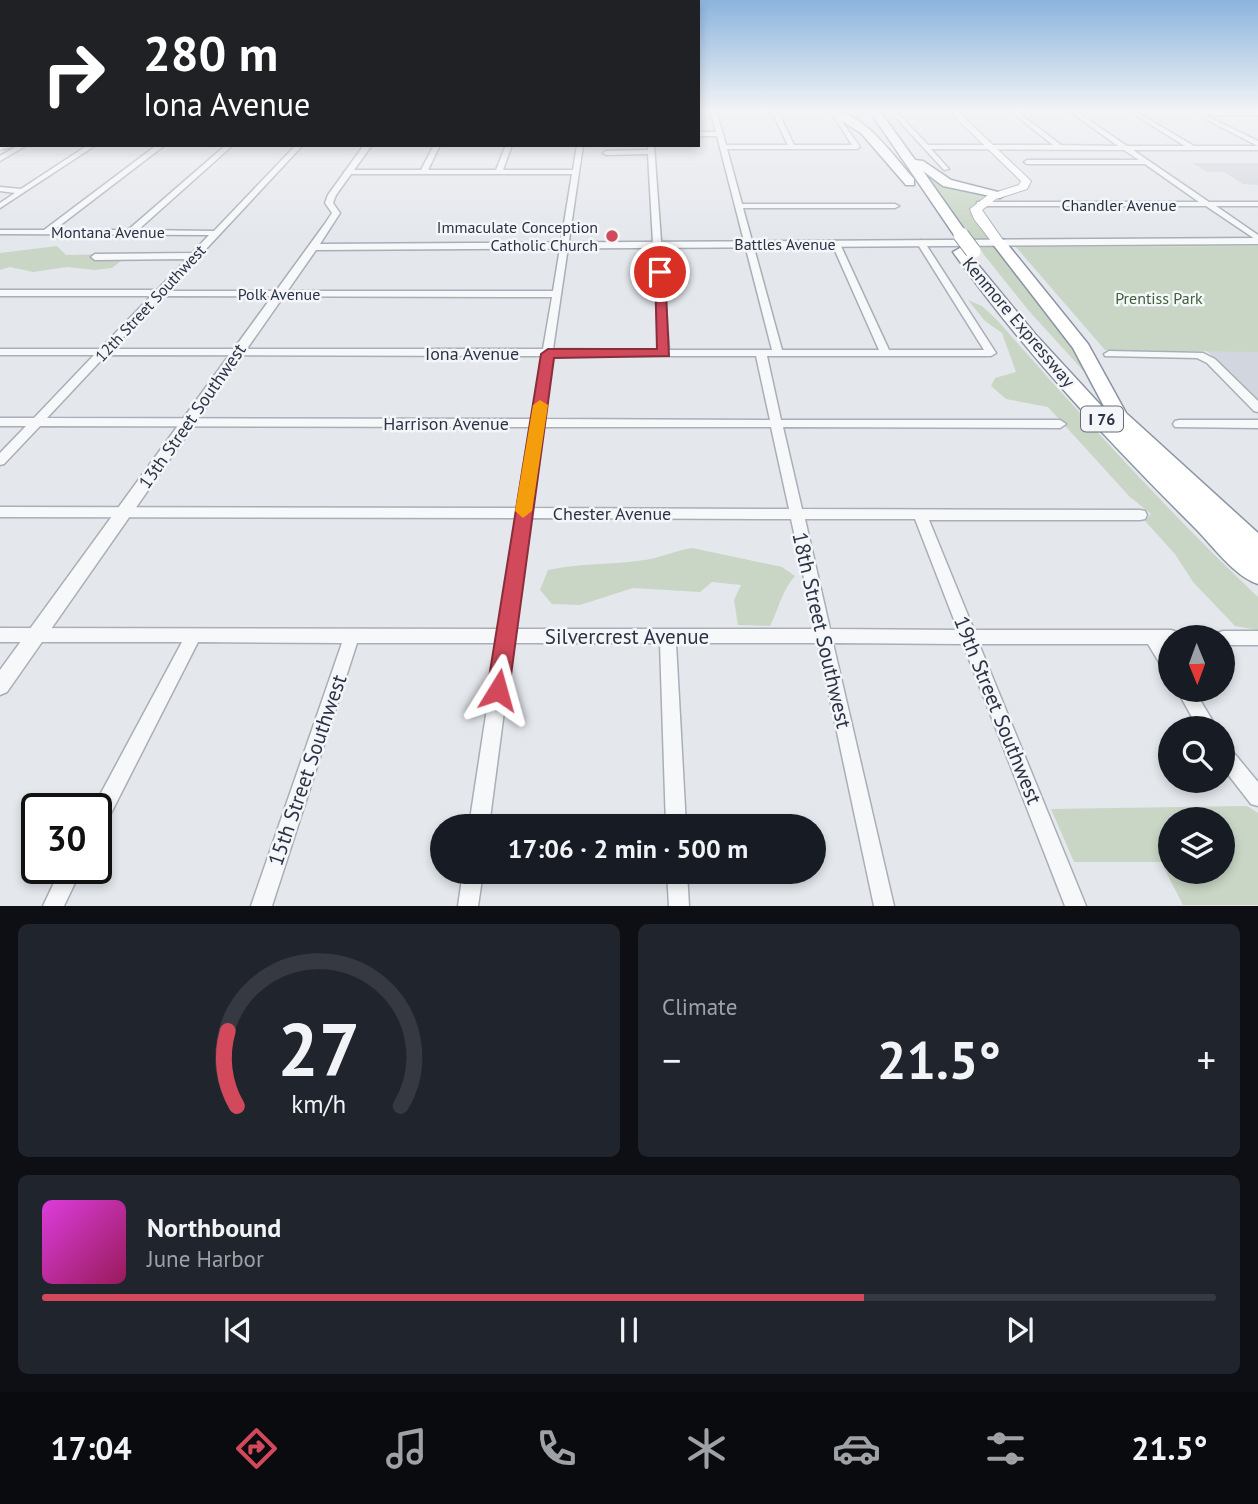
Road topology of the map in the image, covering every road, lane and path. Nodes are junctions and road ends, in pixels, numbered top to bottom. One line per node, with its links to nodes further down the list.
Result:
1 (82, 152): 28 (street)
2 (152, 152): 38 (street)
3 (222, 152): 39 (street)
4 (293, 152): 40 (street, 12th Street Southwest)
5 (363, 152): 23 (street, 13th Street Southwest)
6 (433, 152): 24 (street)
7 (506, 152): 25 (street)
8 (579, 152): 26 (street)
9 (614, 152): 19 (street)
10 (651, 152): 48 (street)
11 (725, 152): 35 (street)
12 (885, 152): 33 (highway)
13 (892, 152): 33 (highway, Kenmore Expressway / I 76)
14 (902, 152): 46 (highway, Kenmore Expressway / I 76)
15 (911, 152): 29 (highway)
16 (929, 152): 22 (street)
17 (997, 152): 29 (main road)
18 (1133, 152): 21 (street)
19 (606, 153)
20 (1027, 162): 21 (street)
21 (1147, 162): 31 (street)
22 (946, 169)
23 (348, 172): 24 (street); 49 (street, 13th Street Southwest)
24 (422, 172): 25 (street)
25 (499, 172): 26 (street)
26 (576, 172): 47 (street)
27 (0, 189): 28 (street)
28 (23, 191): 34 (street)
29 (1000, 194): 30 (main road)
30 (980, 204): 31 (street, Chandler Avenue); 43 (main road)
31 (1208, 204): 32 (street, Chandler Avenue); 41 (street)
32 (1258, 204)
33 (929, 205): 46 (highway, Kenmore Expressway / I 76)
34 (0, 206)
35 (740, 206): 36 (street); 44 (street)
36 (895, 206)
37 (0, 232): 38 (street, Montana Avenue)
38 (46, 232): 39 (street, Montana Avenue)
39 (131, 232): 40 (street, Montana Avenue)
40 (217, 233): 50 (street, 12th Street Southwest)
41 (1258, 240): 43 (street, Battles Avenue)
42 (921, 243): 43 (street, Battles Avenue); 45 (street, Battles Avenue); 64 (street)
43 (999, 243): 67 (highway)
44 (749, 244): 45 (street, Battles Avenue); 48 (street, Battles Avenue); 62 (street)
45 (836, 244): 63 (street)
46 (961, 244): 67 (highway, Kenmore Expressway / I 76); 84 (highway, Kenmore Expressway / I 76)
47 (565, 245): 48 (street, Battles Avenue); 49 (street, Battles Avenue); 55 (street)
48 (658, 245): 59 (street)
49 (313, 247): 54 (street, 13th Street Southwest)
50 (194, 256): 51 (street); 53 (street, 12th Street Southwest)
51 (95, 257)
52 (0, 293): 53 (street, Polk Avenue)
53 (159, 294): 54 (street, Polk Avenue); 57 (street, 12th Street Southwest)
54 (279, 294): 55 (street, Polk Avenue); 58 (street, 13th Street Southwest)
55 (557, 294): 60 (street)
56 (0, 352): 57 (street, Iona Avenue)
57 (104, 352): 58 (street, Iona Avenue); 69 (street, 12th Street Southwest)
58 (238, 352): 60 (street, Iona Avenue); 70 (street, 13th Street Southwest)
59 (664, 353): 60 (street, Iona Avenue); 61 (street, Iona Avenue)
60 (548, 354): 71 (street)
61 (761, 354): 62 (street, Iona Avenue); 72 (street, 18th Street Southwest)
62 (778, 354): 63 (street, Iona Avenue)
63 (886, 354): 64 (street, Iona Avenue)
64 (986, 354)
65 (1108, 354): 66 (street)
66 (1258, 408)
67 (1118, 416): 83 (highway, Kenmore Expressway / I 76)
68 (0, 422): 69 (street, Harrison Avenue)
69 (37, 422): 70 (street, Harrison Avenue); 76 (street, 12th Street Southwest)
70 (188, 422): 71 (street, Harrison Avenue); 78 (street, 13th Street Southwest)
71 (537, 424): 72 (street, Harrison Avenue); 79 (street)
72 (776, 424): 73 (street, Harrison Avenue); 80 (street, 18th Street Southwest)
73 (1060, 424)
74 (1179, 424): 75 (street)
75 (1258, 424)
76 (0, 461)
77 (0, 512): 78 (street, Chester Avenue)
78 (124, 512): 79 (street, Chester Avenue); 86 (street, 13th Street Southwest)
79 (523, 513): 80 (street, Chester Avenue); 89 (street)
80 (796, 514): 81 (street, Chester Avenue); 91 (street, 18th Street Southwest)
81 (920, 514): 82 (street, Chester Avenue); 92 (street, 19th Street Southwest)
82 (1140, 515)
83 (1258, 548)
84 (1258, 574)
85 (0, 635): 86 (street, Silvercrest Avenue)
86 (38, 635): 87 (street, Silvercrest Avenue); 98 (street, 13th Street Southwest)
87 (194, 635): 88 (street, Silvercrest Avenue); 100 (street)
88 (352, 635): 89 (street, Silvercrest Avenue); 108 (street, 15th Street Southwest)
89 (505, 635): 90 (street, Silvercrest Avenue); 102 (street)
90 (668, 636): 91 (street, Silvercrest Avenue); 103 (street)
91 (824, 636): 92 (street, Silvercrest Avenue); 111 (street, 18th Street Southwest)
92 (970, 637): 93 (street, Silvercrest Avenue); 112 (street, 19th Street Southwest)
93 (1152, 637): 94 (street, Silvercrest Avenue); 97 (street)
94 (1158, 637)
95 (1236, 638): 96 (street)
96 (1258, 638)
97 (1158, 646)
98 (0, 686)
99 (1235, 768): 101 (street)
100 (111, 793)
101 (1258, 797)
102 (481, 814)
103 (675, 814)
104 (64, 884): 107 (street)
105 (471, 884): 109 (street)
106 (678, 884): 110 (street)
107 (53, 905)
108 (261, 905)
109 (468, 905)
110 (679, 905)
111 (884, 905)
112 (1076, 905)

